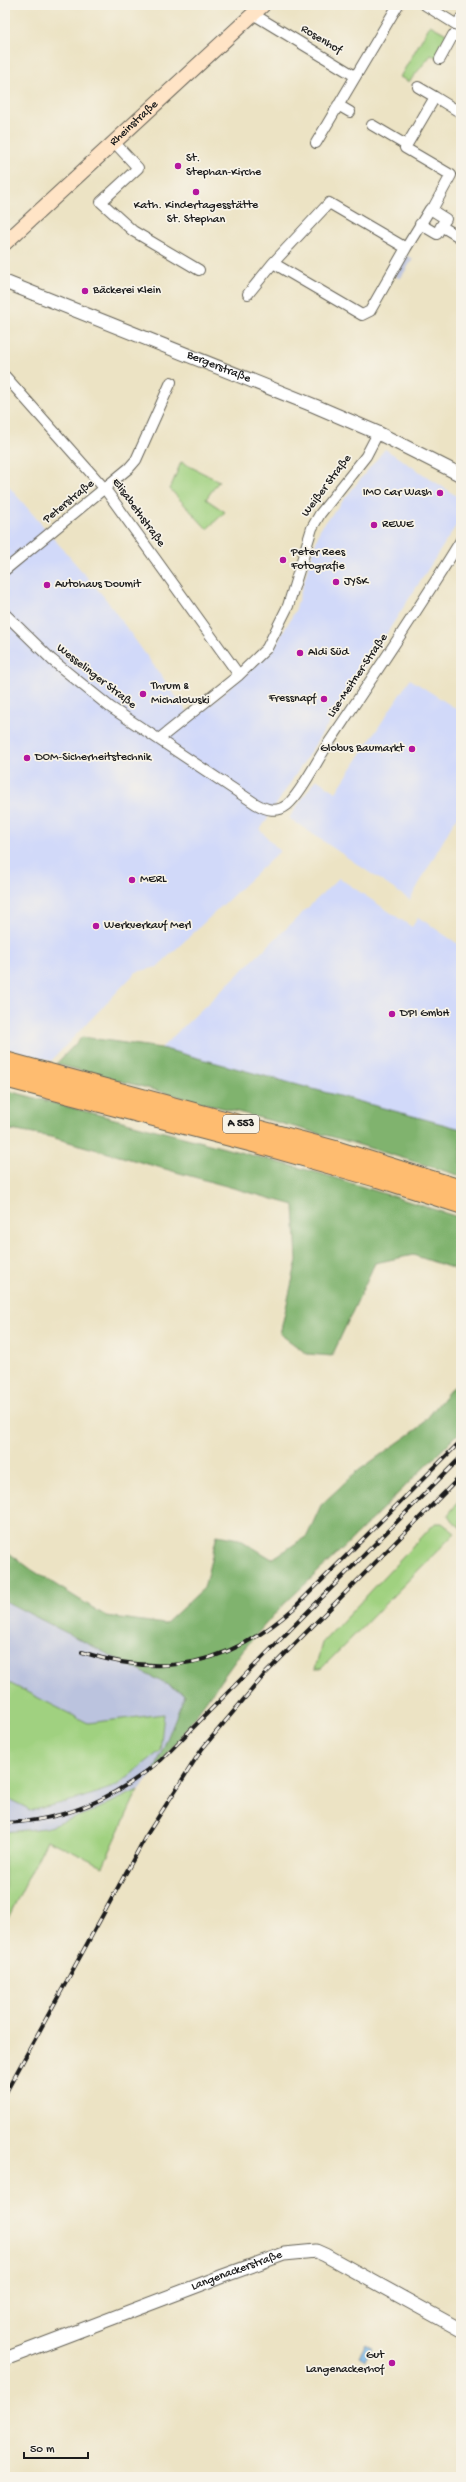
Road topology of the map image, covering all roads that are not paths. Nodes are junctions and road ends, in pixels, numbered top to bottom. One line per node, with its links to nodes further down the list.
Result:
1 (398, 5): 7 (street)
2 (425, 5): 4 (street)
3 (258, 10): 7 (street, Rosenhof); 14 (main road, Rheinstraße)
4 (459, 21): 5 (street)
5 (457, 38): 6 (street)
6 (440, 59)
7 (355, 76): 10 (street)
8 (418, 87): 9 (street)
9 (436, 97): 12 (street); 16 (street)
10 (338, 105): 11 (street); 15 (street)
11 (350, 112)
12 (461, 113)
13 (372, 125): 16 (street)
14 (114, 142): 21 (main road, Rheinstraße); 24 (street)
15 (316, 143)
16 (406, 145): 17 (street)
17 (432, 210): 18 (street); 19 (street)
18 (420, 224): 19 (street); 22 (street)
19 (441, 226): 20 (street)
20 (461, 238)
21 (5, 242)
22 (406, 248): 23 (street); 23 (street)
23 (273, 263): 26 (street)
24 (199, 270)
25 (5, 282): 29 (street, Bergerstraße)
26 (248, 294)
27 (5, 376): 33 (street, Elisabethstraße)
28 (171, 382): 33 (street, Peterstraße)
29 (378, 434): 30 (street, Bergerstraße); 38 (street, Weißer Straße)
30 (429, 460): 31 (street, Bergerstraße); 32 (street, Bergerstraße)
31 (461, 475)
32 (461, 484)
33 (105, 489): 36 (street, Peterstraße); 38 (street, Elisabethstraße)
34 (461, 540): 35 (street, Lise-Meitner-Straße)
35 (457, 551): 40 (street, Lise-Meitner-Straße)
36 (5, 570)
37 (5, 614): 39 (street, Wesselinger Straße)
38 (238, 675): 39 (street, Weißer Straße)
39 (158, 739): 40 (street, Wesselinger Straße)
40 (280, 809)
41 (5, 1061): 44 (highway, A 553)
42 (5, 1078): 43 (highway, A 553)
43 (377, 1178): 45 (highway, A 553)
44 (461, 1189)
45 (461, 1205)
46 (461, 2330): 47 (street, Langenackerstraße)
47 (5, 2359)

